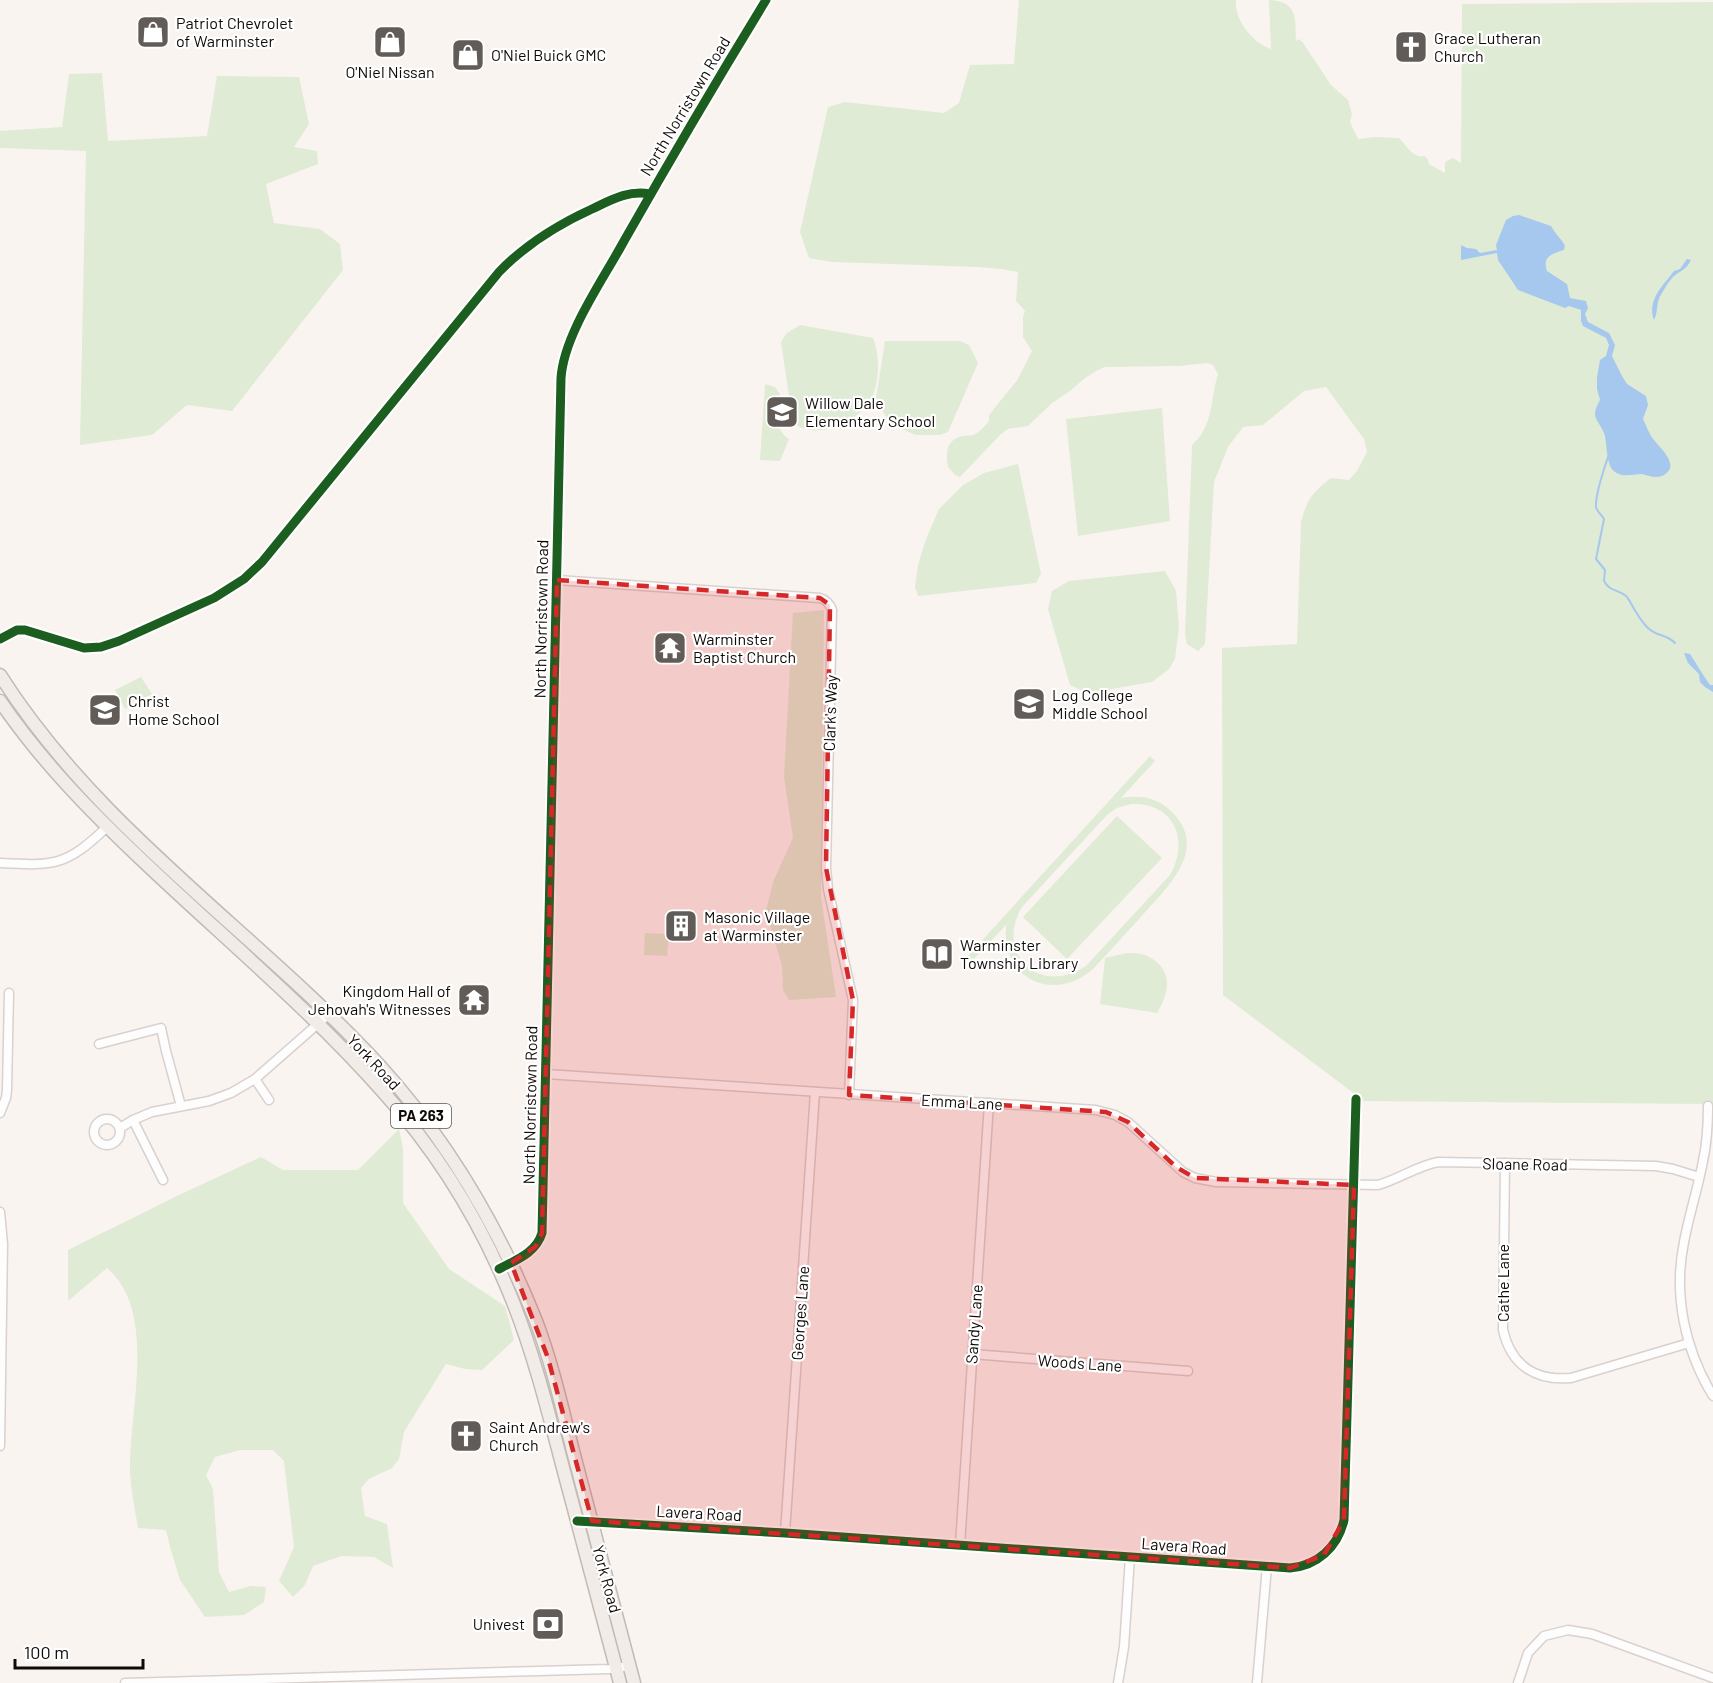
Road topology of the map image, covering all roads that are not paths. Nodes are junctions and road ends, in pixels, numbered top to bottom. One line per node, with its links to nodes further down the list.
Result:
1 (765, 0): 2 (street, North Norristown Road)
2 (650, 194): 3 (street, North Norristown Road); 4 (street)
3 (557, 580): 13 (street, North Norristown Road); 16 (street, Clark's Way)
4 (0, 639)
5 (0, 675): 10 (highway, York Road / PA 263)
6 (0, 701): 7 (highway, York Road / PA 263)
7 (107, 827): 8 (street); 11 (highway, York Road / PA 263)
8 (0, 863)
9 (9, 993): 22 (street)
10 (328, 1015): 11 (street); 30 (highway, York Road / PA 263)
11 (318, 1024): 14 (street); 31 (highway, York Road / PA 263)
12 (99, 1044): 20 (street)
13 (546, 1074): 15 (street, Emma Lane); 30 (street, North Norristown Road)
14 (255, 1079): 18 (street); 20 (street)
15 (815, 1092): 16 (street, Emma Lane); 39 (street, Georges Lane)
16 (849, 1095): 19 (street, Emma Lane)
17 (1356, 1099): 28 (street, Lavera Road)
18 (269, 1100)
19 (989, 1103): 28 (street, Emma Lane); 33 (street, Sandy Lane)
20 (181, 1106): 23 (street)
21 (1708, 1106): 26 (street)
22 (0, 1113)
23 (133, 1120): 24 (street); 27 (street)
24 (120, 1128)
25 (1505, 1163): 26 (street, Sloane Road); 28 (street, Sloane Road); 32 (street, Cathe Lane)
26 (1700, 1176): 32 (street)
27 (163, 1180)
28 (1354, 1185): 42 (street, Lavera Road)
29 (0, 1212): 36 (street)
30 (511, 1263): 31 (street, North Norristown Road); 38 (highway, York Road / PA 263)
31 (499, 1269): 37 (highway, York Road / PA 263)
32 (1689, 1343): 35 (street)
33 (972, 1354): 34 (street, Woods Lane); 40 (street, Sandy Lane)
34 (1188, 1371)
35 (1713, 1396)
36 (0, 1446)
37 (577, 1521): 38 (street, Lavera Road); 44 (highway, York Road / PA 263)
38 (592, 1521): 39 (street, Lavera Road); 43 (highway, York Road / PA 263)
39 (785, 1533): 40 (street, Lavera Road)
40 (960, 1545): 41 (street, Lavera Road)
41 (1130, 1557): 42 (street, Lavera Road); 49 (street)
42 (1267, 1566): 50 (street)
43 (629, 1666): 44 (street); 48 (highway, York Road / PA 263)
44 (616, 1667): 46 (street); 47 (highway, York Road / PA 263)
45 (1713, 1678): 51 (street)
46 (125, 1683)
47 (620, 1683)
48 (634, 1683)
49 (1118, 1683)
50 (1257, 1683)
51 (1518, 1683)

